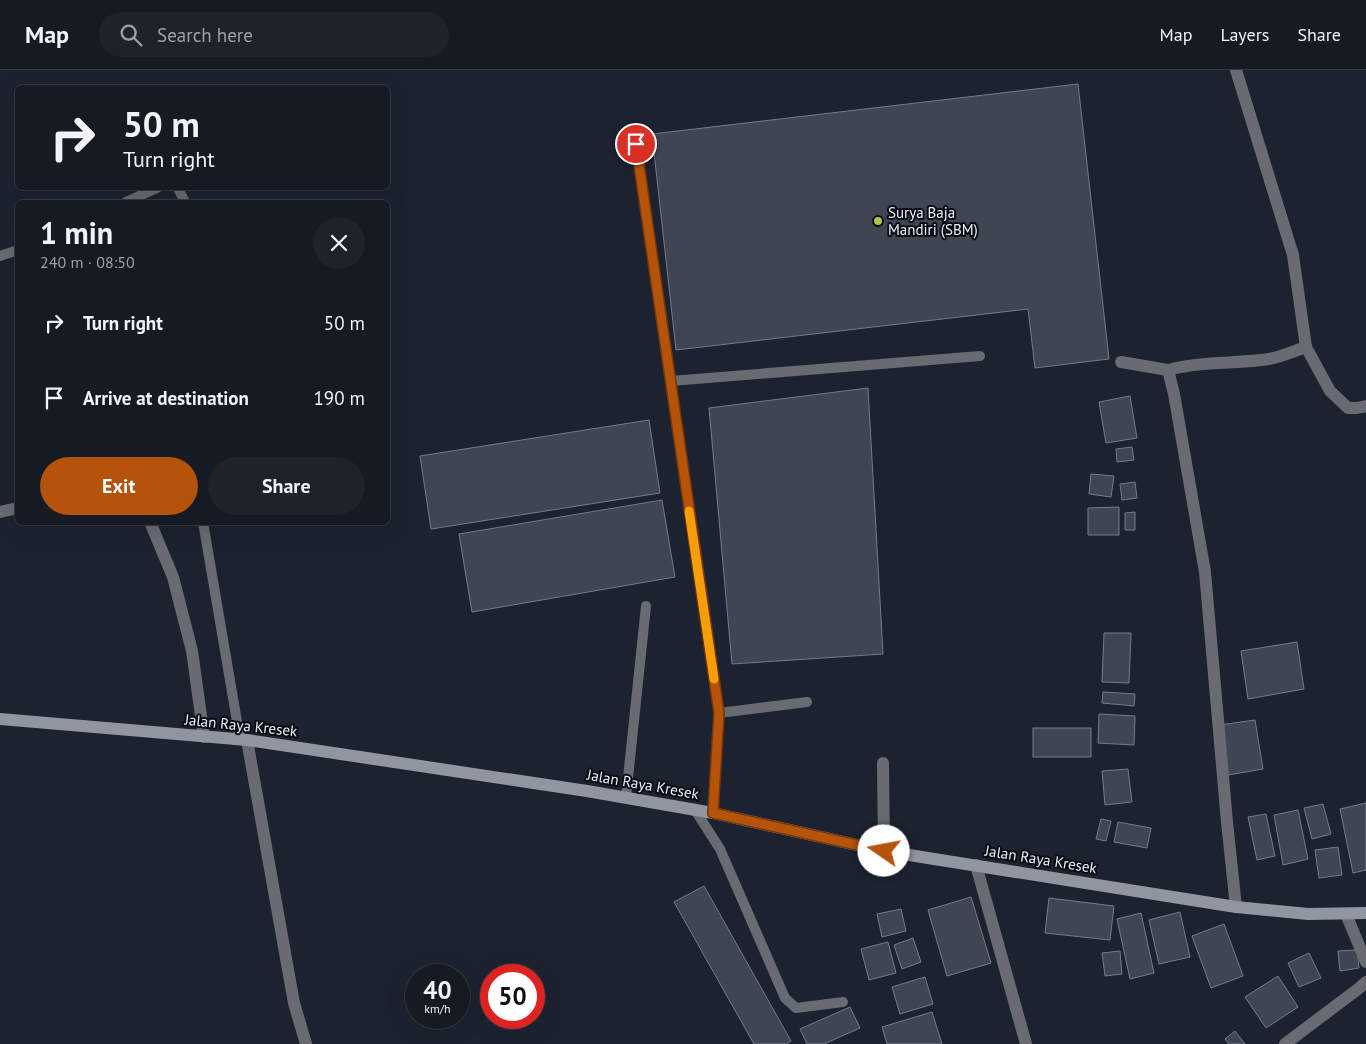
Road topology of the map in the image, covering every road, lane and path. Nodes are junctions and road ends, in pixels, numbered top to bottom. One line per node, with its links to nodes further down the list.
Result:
1 (1236, 70): 7 (street)
2 (636, 144): 11 (lane)
3 (153, 190): 4 (lane)
4 (130, 200)
5 (15, 251): 6 (lane)
6 (0, 256)
7 (1306, 347): 10 (street); 12 (street)
8 (980, 356): 11 (lane)
9 (1121, 362): 10 (street)
10 (1168, 370): 29 (street)
11 (670, 381): 19 (lane)
12 (1366, 406)
13 (15, 509): 14 (street)
14 (0, 512)
15 (151, 525): 21 (street)
16 (204, 525): 22 (lane)
17 (646, 606): 24 (lane)
18 (807, 702): 19 (lane)
19 (719, 713): 26 (lane)
20 (0, 719): 21 (main road, Jalan Raya Kresek)
21 (204, 737): 22 (main road, Jalan Raya Kresek)
22 (243, 739): 24 (main road, Jalan Raya Kresek); 35 (street)
23 (883, 763): 27 (street)
24 (626, 798): 25 (main road, Jalan Raya Kresek)
25 (694, 810): 26 (main road, Jalan Raya Kresek); 34 (lane)
26 (713, 813): 27 (main road, Jalan Raya Kresek)
27 (884, 851): 28 (main road, Jalan Raya Kresek)
28 (976, 865): 29 (main road, Jalan Raya Kresek); 36 (street)
29 (1236, 907): 31 (main road, Jalan Raya Kresek)
30 (1366, 913): 31 (main road, Jalan Raya Kresek)
31 (1346, 914): 32 (street)
32 (1366, 962)
33 (1366, 982): 37 (street)
34 (843, 1002)
35 (306, 1044)
36 (1026, 1044)
37 (1284, 1044)

